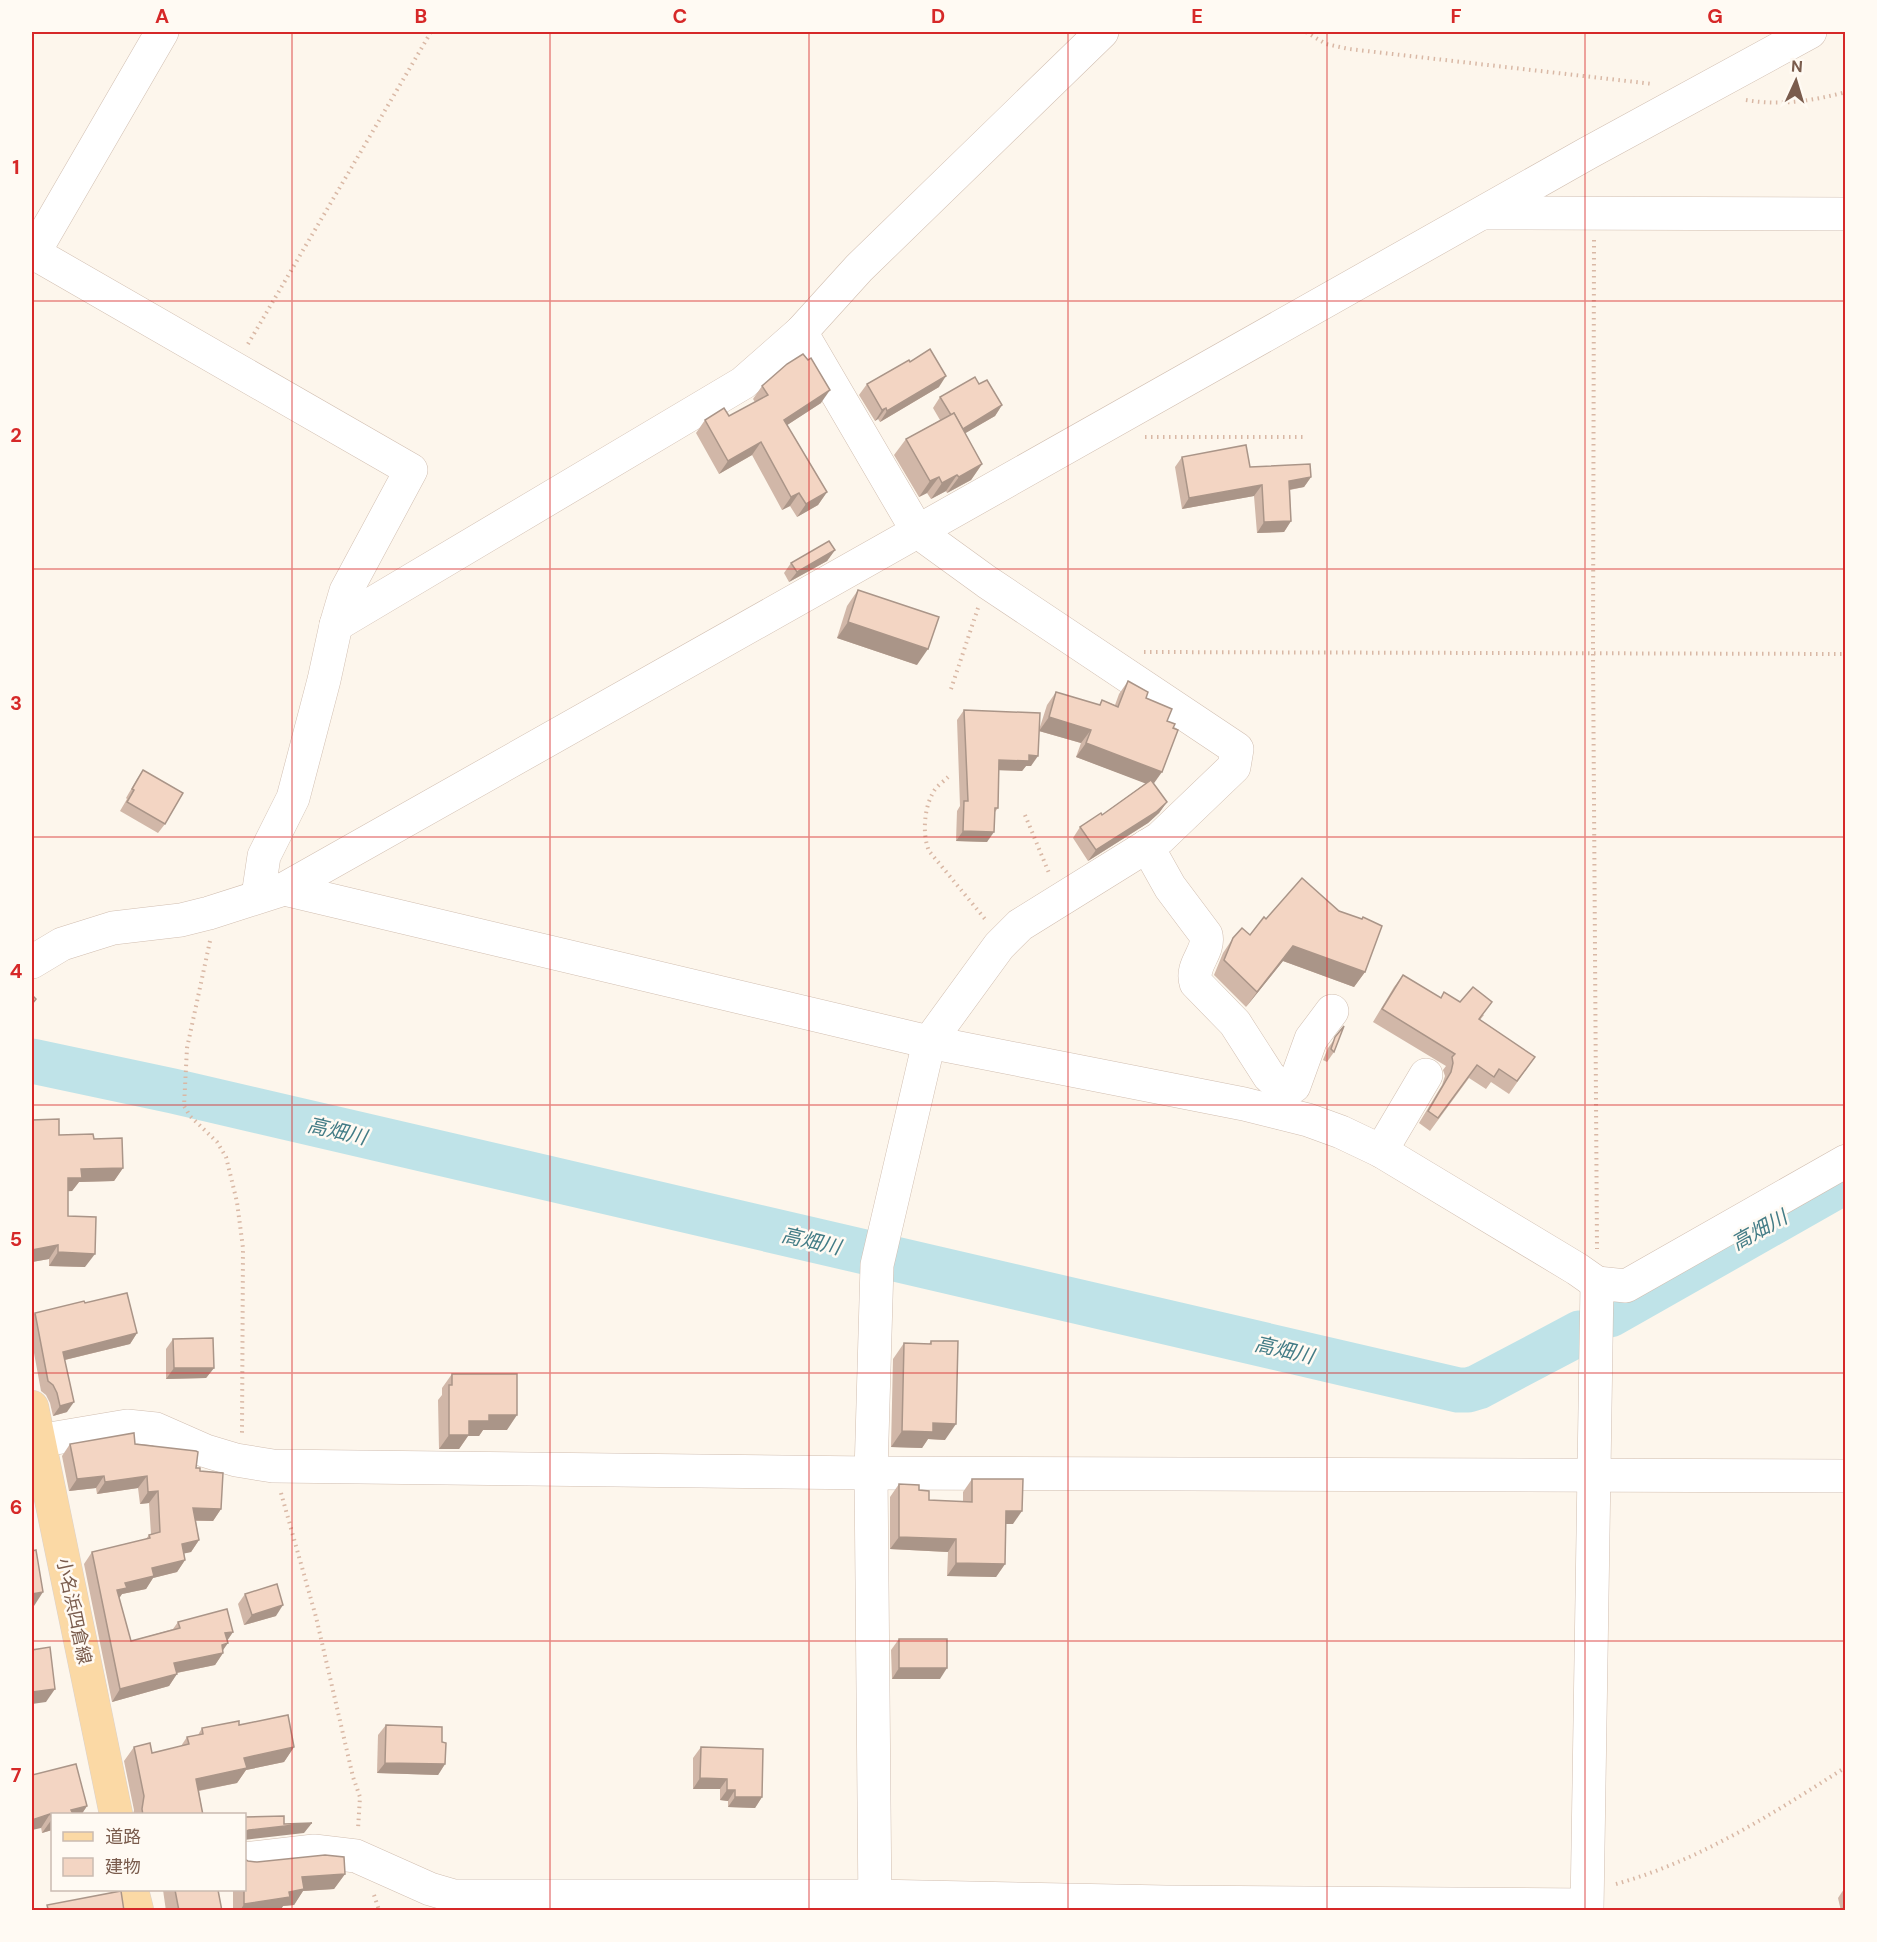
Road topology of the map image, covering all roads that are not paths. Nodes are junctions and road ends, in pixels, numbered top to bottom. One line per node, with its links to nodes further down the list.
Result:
1 (162, 32): 6 (street)
2 (1102, 32): 7 (street)
3 (1810, 32): 4 (street)
4 (1483, 213): 5 (street); 8 (street)
5 (1845, 214)
6 (32, 253): 9 (street)
7 (801, 332): 8 (street); 9 (street)
8 (918, 532): 10 (street); 11 (street)
9 (336, 625): 11 (street)
10 (1147, 846): 14 (street); 16 (street)
11 (271, 892): 12 (street); 14 (street)
12 (32, 962)
13 (1332, 1011): 16 (street)
14 (929, 1042): 16 (street); 22 (street)
15 (1426, 1075): 17 (street)
16 (1283, 1102): 17 (street)
17 (1381, 1151): 19 (street)
18 (1845, 1161): 19 (street)
19 (1597, 1283): 23 (street)
20 (32, 1407): 21 (main road, 小名浜四倉線)
21 (38, 1441): 22 (street); 25 (main road, 小名浜四倉線)
22 (871, 1473): 23 (street); 29 (street)
23 (1593, 1476): 24 (street); 28 (street)
24 (1845, 1476)
25 (116, 1813)
26 (246, 1859): 29 (street)
27 (132, 1891): 30 (main road)
28 (1587, 1903): 29 (street)
29 (875, 1904)
30 (137, 1911)

